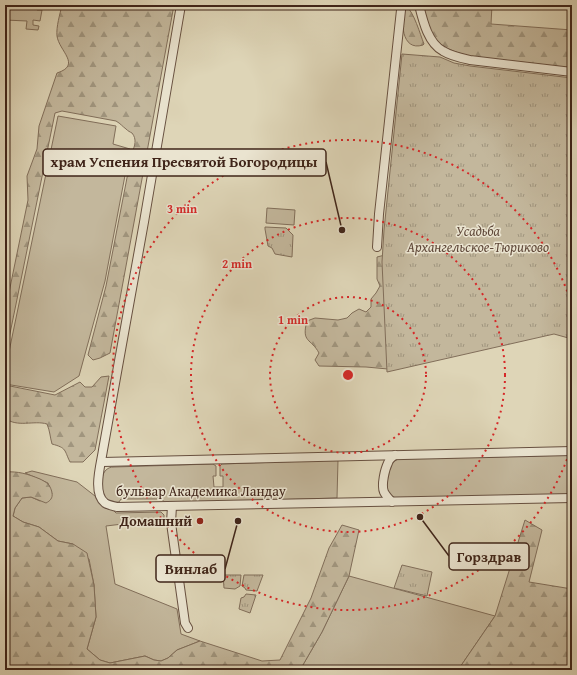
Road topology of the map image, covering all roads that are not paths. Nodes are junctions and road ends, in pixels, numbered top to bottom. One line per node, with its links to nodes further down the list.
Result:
1 (181, 5): 8 (street)
2 (402, 5): 5 (street)
3 (419, 5): 4 (street)
4 (572, 72)
5 (377, 247)
6 (572, 452): 7 (street, бульвар Академика Ландау)
7 (395, 455): 8 (street, бульвар Академика Ландау); 10 (street)
8 (102, 462): 11 (street, бульвар Академика Ландау)
9 (572, 498): 10 (street, бульвар Академика Ландау)
10 (392, 502): 11 (street, бульвар Академика Ландау)
11 (172, 506): 12 (street)
12 (188, 628)

